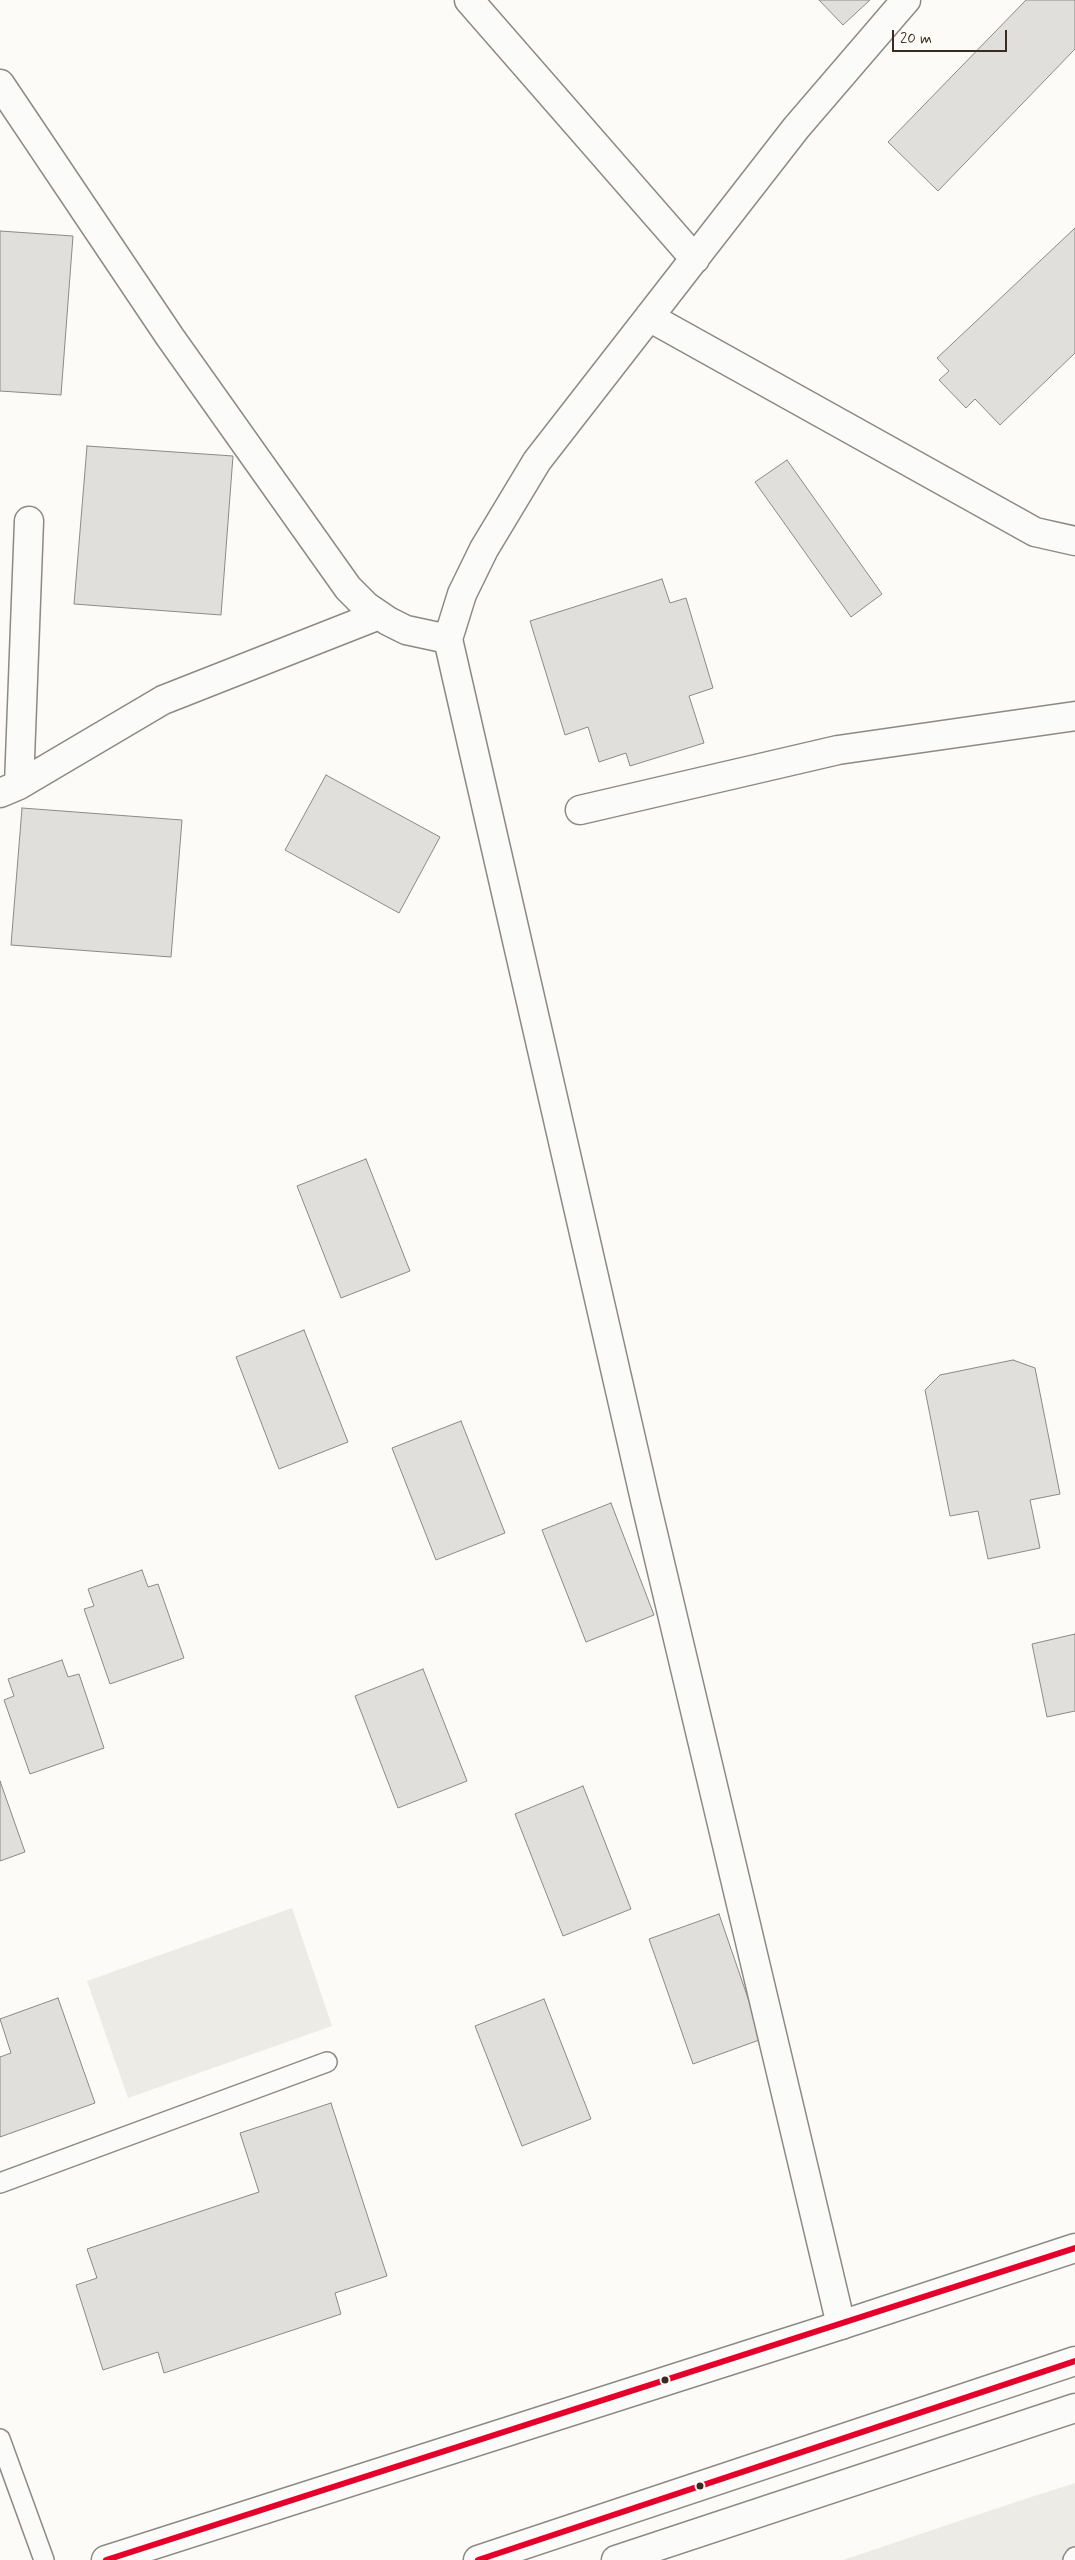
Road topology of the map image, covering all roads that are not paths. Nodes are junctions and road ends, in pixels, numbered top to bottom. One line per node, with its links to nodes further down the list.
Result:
1 (469, 0): 4 (street)
2 (906, 0): 4 (street)
3 (0, 84): 8 (street)
4 (694, 259): 5 (street)
5 (649, 317): 7 (street); 9 (street)
6 (29, 522): 11 (street)
7 (1075, 541)
8 (379, 615): 9 (street); 11 (street)
9 (448, 639): 16 (street)
10 (1075, 716): 12 (street)
11 (10, 789)
12 (580, 810)
13 (328, 2062): 14 (lane)
14 (0, 2183)
15 (1075, 2248): 16 (street)
16 (842, 2325): 22 (street)
17 (1075, 2361): 23 (street)
18 (1075, 2408): 24 (street)
19 (0, 2439): 21 (lane)
20 (1075, 2556): 25 (lane)
21 (44, 2560)
22 (106, 2560)
23 (478, 2560)
24 (616, 2560)
25 (1073, 2560)

